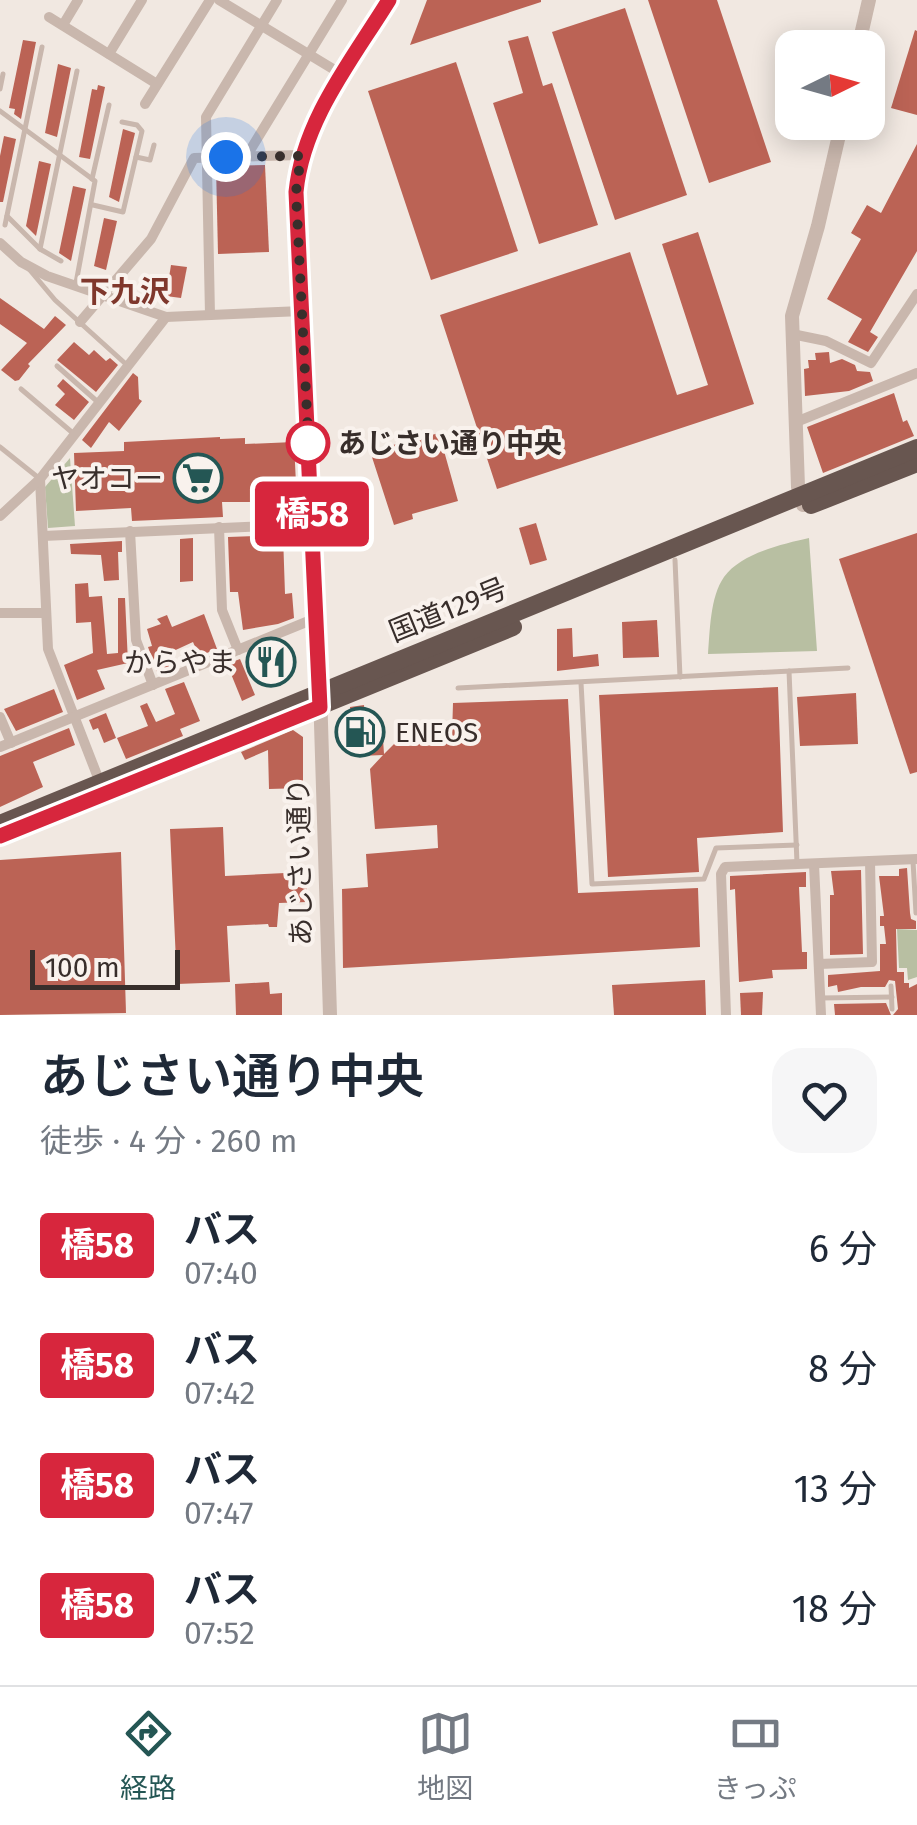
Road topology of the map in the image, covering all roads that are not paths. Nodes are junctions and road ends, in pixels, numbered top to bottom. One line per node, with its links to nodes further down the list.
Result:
1 (78, 0): 10 (street)
2 (142, 0): 14 (street)
3 (210, 0): 19 (street)
4 (219, 0): 11 (street)
5 (276, 0): 11 (street)
6 (342, 0): 15 (street)
7 (389, 0): 18 (street, あじさい通り)
8 (868, 0): 12 (street)
9 (49, 16): 10 (street)
10 (63, 25): 14 (street)
11 (261, 25): 15 (street); 32 (street)
12 (862, 30)
13 (42, 47): 25 (lane)
14 (109, 54): 19 (street)
15 (310, 54): 18 (street); 30 (street)
16 (76, 71): 28 (lane)
17 (3, 74): 20 (lane)
18 (343, 75): 29 (street, あじさい通り)
19 (157, 84): 21 (street)
20 (0, 89)
21 (145, 104)
22 (108, 105): 33 (lane)
23 (0, 112): 25 (lane)
24 (122, 122): 31 (lane)
25 (24, 129): 28 (lane); 35 (lane)
26 (838, 140): 48 (street)
27 (154, 146): 31 (lane)
28 (59, 155): 33 (lane); 38 (lane)
29 (301, 156): 30 (street); 44 (street, あじさい通り)
30 (246, 157): 32 (street)
31 (136, 158): 34 (lane)
32 (204, 158): 42 (street); 45 (street)
33 (92, 180): 34 (lane)
34 (93, 205): 41 (lane)
35 (7, 216): 36 (lane); 38 (lane)
36 (5, 225)
37 (0, 243): 40 (street)
38 (40, 248): 39 (lane)
39 (61, 261)
40 (28, 266): 41 (street); 47 (lane)
41 (75, 286): 42 (street)
42 (102, 296): 46 (street); 47 (street)
43 (915, 302): 48 (street)
44 (302, 311): 45 (street); 62 (street, あじさい通り)
45 (210, 315): 46 (street)
46 (166, 317): 50 (street)
47 (80, 322): 50 (lane)
48 (792, 334): 54 (street)
49 (56, 366): 53 (lane)
50 (128, 366): 53 (street)
51 (917, 372): 54 (street)
52 (21, 389): 55 (lane)
53 (98, 403): 55 (street)
54 (796, 422): 60 (street)
55 (74, 434): 59 (street)
56 (0, 447): 59 (lane)
57 (917, 448): 60 (highway, 国道129号)
58 (917, 463): 60 (highway, 国道129号)
59 (40, 479): 61 (street); 65 (street)
60 (802, 503): 66 (highway, 国道129号); 77 (highway, 国道129号)
61 (0, 516)
62 (312, 524): 63 (street); 69 (street, あじさい通り)
63 (220, 527): 64 (street); 70 (street)
64 (130, 531): 65 (street); 75 (street)
65 (43, 536): 68 (street)
66 (674, 560): 73 (lane); 77 (highway, 国道129号)
67 (0, 613): 68 (street)
68 (46, 613): 79 (street)
69 (316, 618): 70 (street); 77 (street, あじさい通り)
70 (238, 650): 75 (street)
71 (848, 668): 72 (lane)
72 (789, 671): 73 (lane); 84 (lane)
73 (680, 677): 74 (lane)
74 (581, 683): 76 (lane); 84 (lane)
75 (153, 685): 79 (street)
76 (458, 688)
77 (320, 699): 81 (highway, 国道129号); 97 (street, あじさい通り)
78 (0, 717): 80 (street)
79 (75, 717): 80 (street); 81 (street)
80 (5, 745)
81 (103, 788): 82 (highway, 国道129号); 83 (highway, 国道129号)
82 (0, 824)
83 (0, 836)
84 (797, 844): 87 (lane)
85 (915, 859): 86 (street); 89 (lane)
86 (870, 862): 88 (street); 90 (street)
87 (798, 864): 88 (street); 98 (street)
88 (814, 864): 90 (street)
89 (916, 912)
90 (819, 964): 95 (street)
91 (891, 986): 94 (lane)
92 (864, 987): 93 (lane)
93 (864, 997): 94 (lane); 95 (lane)
94 (892, 997): 96 (lane)
95 (820, 998): 99 (street)
96 (892, 1009)
97 (330, 1015)
98 (726, 1015)
99 (821, 1015)

